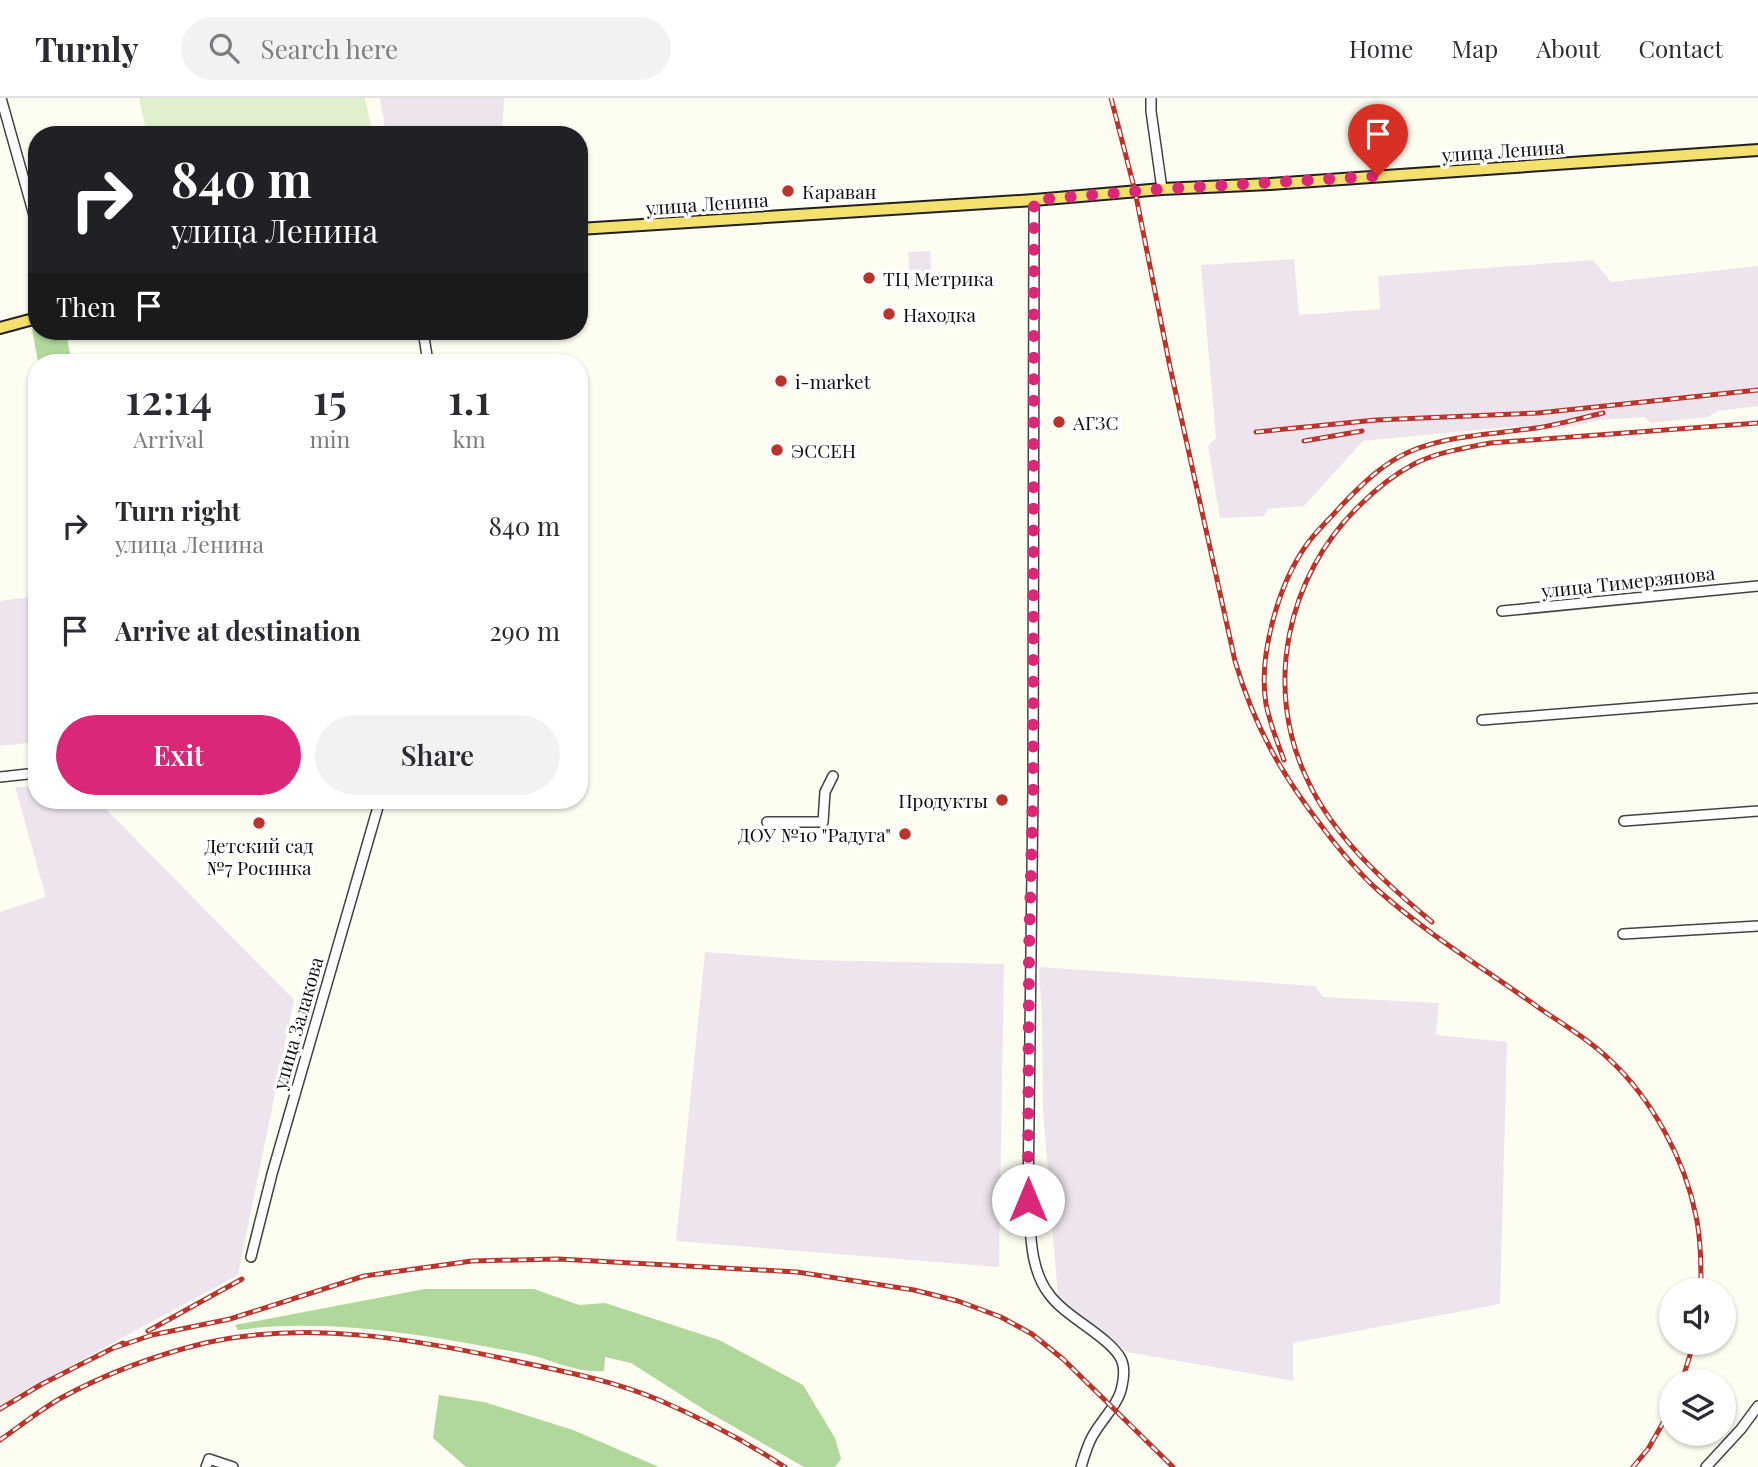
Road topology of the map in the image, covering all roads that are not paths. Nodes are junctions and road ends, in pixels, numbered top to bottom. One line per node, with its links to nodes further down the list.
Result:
1 (1, 98): 5 (street)
2 (1151, 98): 4 (street)
3 (1758, 150): 4 (main road, улица Ленина)
4 (1162, 189): 6 (main road, улица Ленина)
5 (28, 194)
6 (1034, 200): 7 (main road, улица Ленина); 27 (street)
7 (588, 228)
8 (28, 320): 9 (main road)
9 (0, 328)
10 (1758, 586): 11 (street, улица Тимерзянова)
11 (1502, 611)
12 (1758, 698): 13 (street)
13 (1482, 720)
14 (28, 774): 16 (street)
15 (833, 776): 20 (street)
16 (0, 777)
17 (377, 809): 23 (street, улица Залакова)
18 (1758, 811): 19 (street)
19 (1624, 821)
20 (767, 822)
21 (1758, 926): 22 (street)
22 (1623, 934)
23 (251, 1257)
24 (1758, 1406): 28 (street)
25 (207, 1463): 26 (street)
26 (233, 1467)
27 (1081, 1467)
28 (1706, 1467)

